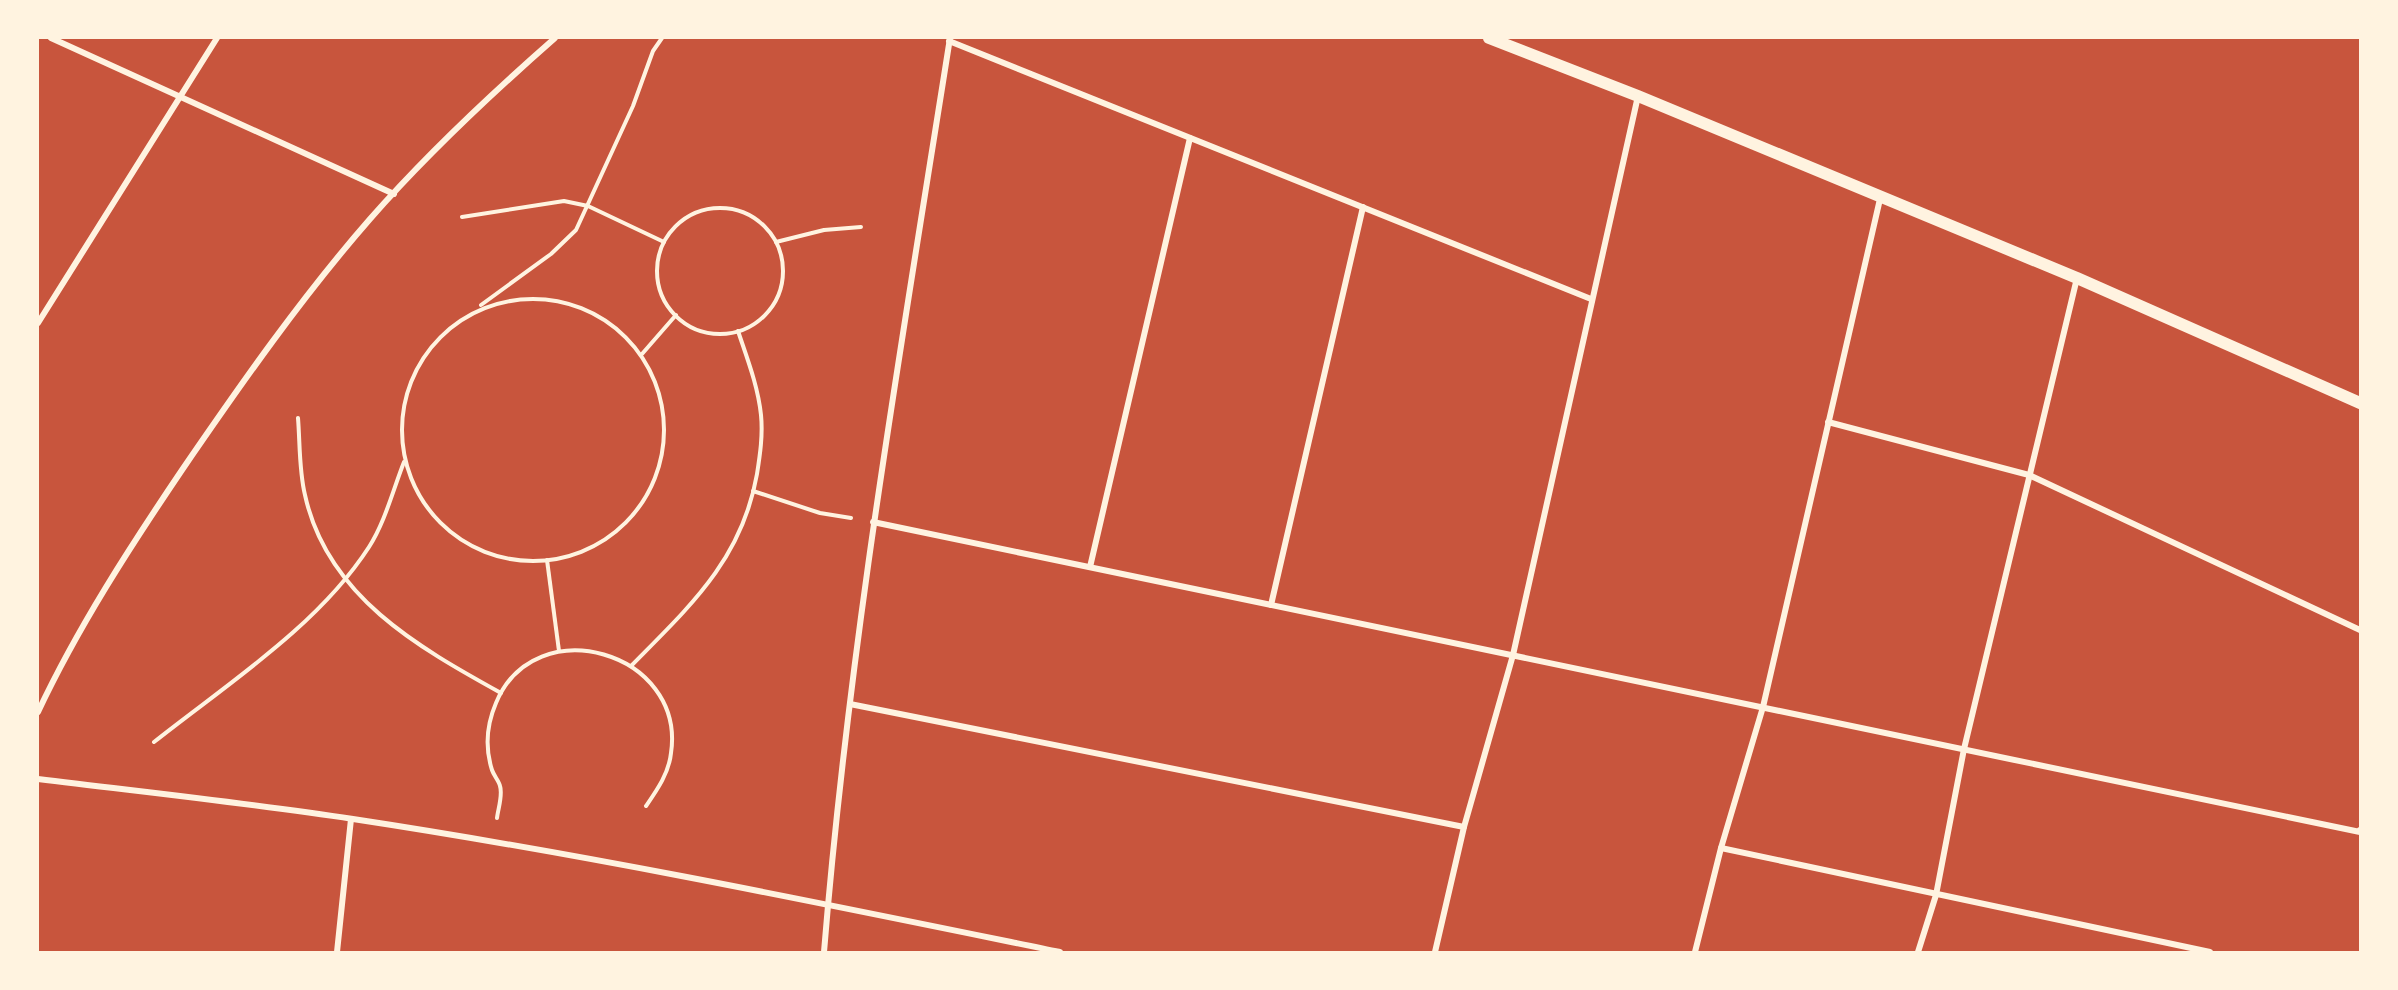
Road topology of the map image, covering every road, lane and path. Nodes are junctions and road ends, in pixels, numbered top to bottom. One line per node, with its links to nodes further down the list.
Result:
1 (51, 38): 7 (street)
2 (217, 38): 7 (street)
3 (555, 38): 10 (street)
4 (662, 38): 12 (path)
5 (1489, 38): 8 (main road)
6 (950, 39): 9 (street); 31 (street)
7 (180, 96): 10 (street); 22 (street)
8 (1638, 96): 11 (main road); 19 (street)
9 (1190, 138): 13 (street); 33 (street)
10 (394, 194): 43 (street)
11 (1880, 199): 18 (main road); 27 (street)
12 (588, 206): 14 (path); 16 (path); 20 (path)
13 (1363, 207): 19 (street); 35 (street)
14 (462, 217)
15 (861, 227): 17 (path)
16 (664, 242): 17 (path); 21 (path)
17 (776, 243): 23 (path)
18 (2077, 278): 25 (main road); 29 (street)
19 (1591, 299): 38 (street)
20 (477, 308): 24 (path); 28 (path)
21 (676, 315): 23 (path); 24 (path)
22 (38, 323)
23 (738, 331): 30 (path)
24 (642, 354): 32 (path)
25 (2361, 403)
26 (298, 418): 34 (path)
27 (1828, 422): 29 (street); 42 (street)
28 (404, 462): 32 (path); 34 (path)
29 (2029, 475): 36 (street); 45 (street)
30 (753, 491): 31 (path); 39 (path)
31 (873, 522): 33 (street); 41 (street)
32 (547, 560): 37 (path)
33 (1090, 567): 35 (street)
34 (345, 579): 40 (path); 44 (path)
35 (1271, 605): 38 (street)
36 (2361, 630)
37 (559, 651): 39 (path); 40 (path)
38 (1513, 655): 42 (street); 49 (street)
39 (631, 666): 47 (path)
40 (501, 693): 51 (path)
41 (850, 704): 49 (street); 54 (street)
42 (1763, 707): 45 (street); 52 (street)
43 (38, 712)
44 (154, 742)
45 (1964, 749): 50 (street); 53 (street)
46 (38, 779): 48 (street)
47 (646, 806)
48 (351, 819): 51 (street); 55 (street)
49 (1464, 826): 58 (street)
50 (2361, 830)
51 (495, 843): 54 (street)
52 (1721, 848): 53 (street); 59 (street)
53 (1936, 895): 60 (street); 61 (street)
54 (828, 905): 56 (street); 57 (street)
55 (337, 952)
56 (824, 952)
57 (1060, 952)
58 (1436, 952)
59 (1695, 952)
60 (1918, 952)
61 (2210, 952)

